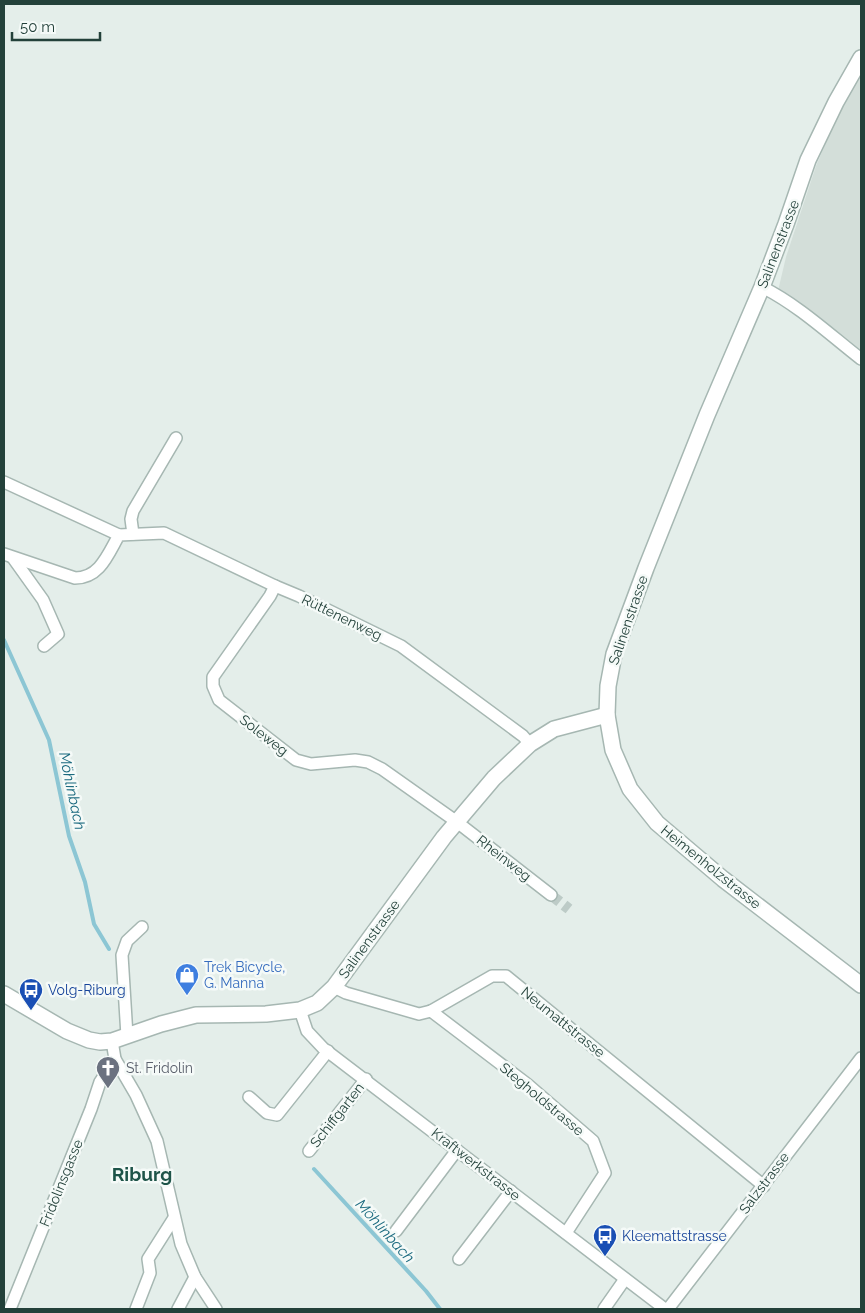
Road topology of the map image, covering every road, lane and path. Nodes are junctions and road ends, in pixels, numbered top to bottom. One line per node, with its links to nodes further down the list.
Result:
1 (861, 58): 2 (street, Salinenstrasse)
2 (762, 287): 3 (street); 11 (street, Salinenstrasse)
3 (861, 359)
4 (176, 438): 6 (street)
5 (4, 482): 7 (street)
6 (133, 534): 7 (street, Rüttenenweg); 9 (street, Rüttenenweg)
7 (119, 535): 8 (street)
8 (8, 556): 10 (street)
9 (275, 586): 12 (street, Rüttenenweg); 13 (street, Soleweg)
10 (44, 646)
11 (607, 715): 12 (street, Salinenstrasse); 16 (street, Heimenholzstrasse)
12 (530, 744): 13 (street, Salinenstrasse)
13 (457, 822): 14 (street, Rheinweg); 17 (street, Salinenstrasse)
14 (551, 895)
15 (142, 927): 21 (street)
16 (861, 985)
17 (334, 987): 19 (street, Salinenstrasse); 20 (street, Neumattstrasse)
18 (4, 994): 22 (street)
19 (300, 1010): 21 (street, Salinenstrasse); 23 (street, Kraftwerkstrasse)
20 (431, 1011): 30 (street, Neumattstrasse); 34 (street, Stegholdstrasse)
21 (127, 1036): 22 (street, Salinenstrasse)
22 (112, 1041): 25 (street)
23 (328, 1051): 26 (street, Kraftwerkstrasse); 27 (street)
24 (861, 1058): 30 (street, Salzstrasse)
25 (114, 1059): 32 (street); 38 (street, Fridolinsgasse)
26 (366, 1079): 28 (street, Kraftwerkstrasse); 29 (street, Schiffgarten)
27 (249, 1097)
28 (457, 1150): 31 (street, Kraftwerkstrasse); 33 (street)
29 (309, 1151)
30 (764, 1186): 43 (street, Salzstrasse)
31 (511, 1191): 34 (street, Kraftwerkstrasse); 35 (street)
32 (174, 1218): 36 (street); 39 (street)
33 (396, 1230)
34 (566, 1233): 37 (street, Kraftwerkstrasse)
35 (459, 1259)
36 (195, 1277): 40 (street); 41 (street)
37 (625, 1279): 42 (street); 43 (street, Kraftwerkstrasse)
38 (10, 1309)
39 (136, 1309)
40 (178, 1309)
41 (216, 1309)
42 (604, 1309)
43 (667, 1309)

